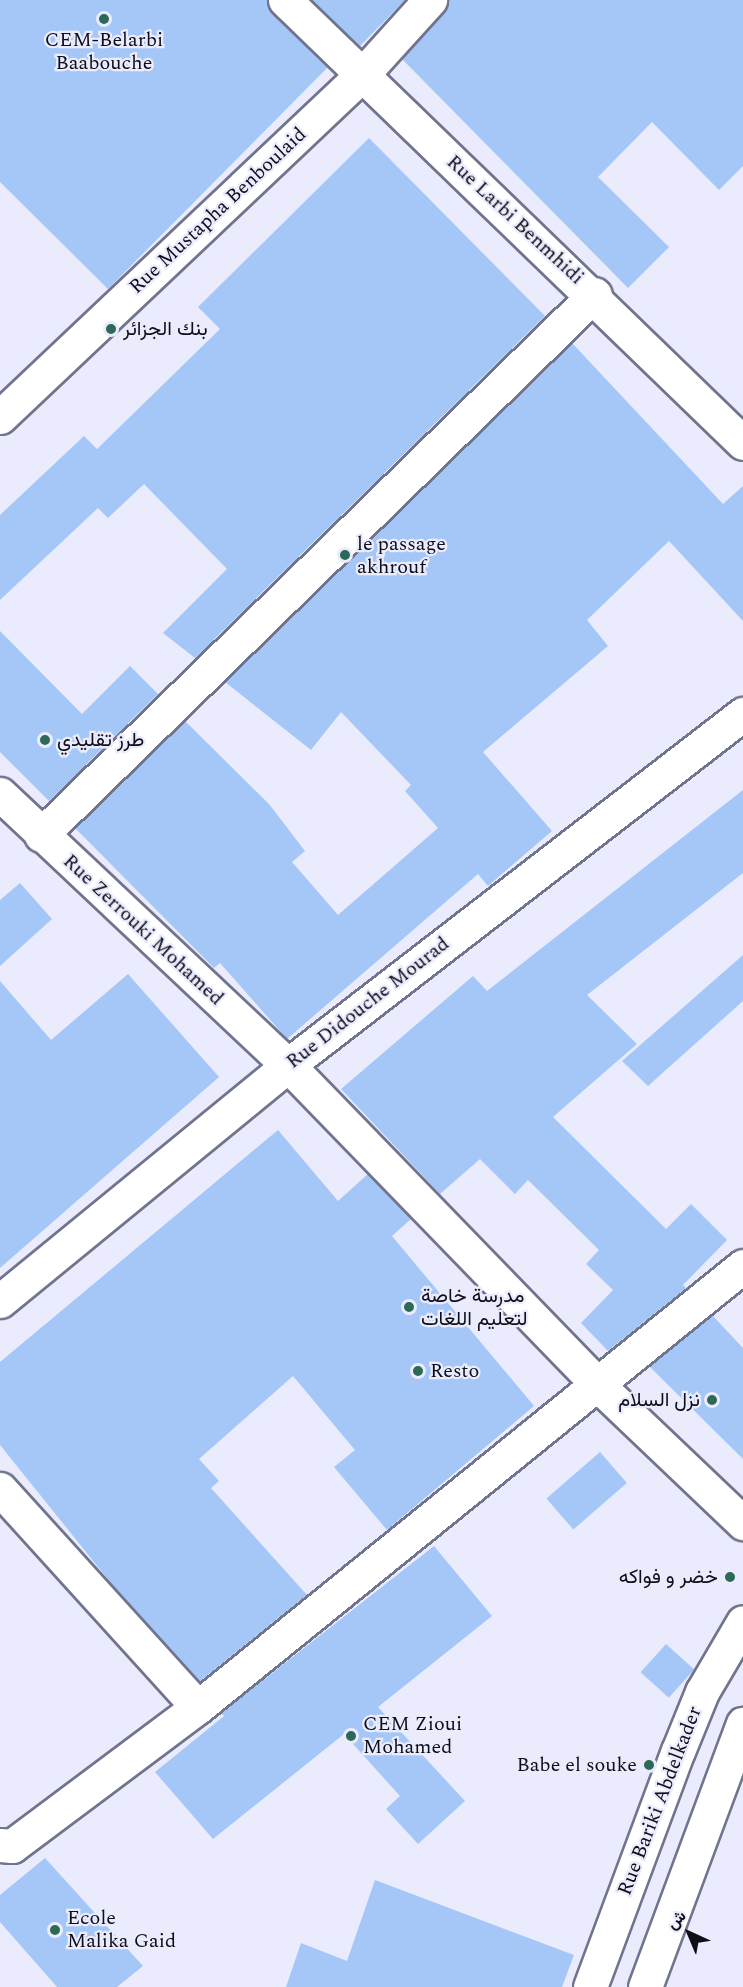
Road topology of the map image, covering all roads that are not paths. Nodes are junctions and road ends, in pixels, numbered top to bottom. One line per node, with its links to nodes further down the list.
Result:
1 (285, 0): 3 (street, Rue Larbi Benmhidi)
2 (430, 0): 3 (street, Rue Mustapha Benboulaid)
3 (361, 76): 4 (street, Rue Larbi Benmhidi); 5 (street, Rue Mustapha Benboulaid)
4 (595, 294): 6 (street, Rue Larbi Benmhidi); 9 (street)
5 (0, 417)
6 (743, 443)
7 (743, 714): 10 (street, Rue Didouche Mourad)
8 (0, 794): 9 (street, Rue Zerrouki Mohamed)
9 (41, 835): 10 (street, Rue Zerrouki Mohamed)
10 (288, 1065): 12 (street, Rue Didouche Mourad); 13 (street, Rue Zerrouki Mohamed)
11 (743, 1266): 13 (street)
12 (0, 1301)
13 (599, 1386): 15 (street, Rue Zerrouki Mohamed); 17 (street)
14 (0, 1489): 17 (street)
15 (743, 1523)
16 (743, 1622): 20 (street, Rue Bariki Abdelkader)
17 (198, 1707): 19 (street)
18 (743, 1724): 21 (street)
19 (0, 1845)
20 (590, 1987)
21 (645, 1987)

